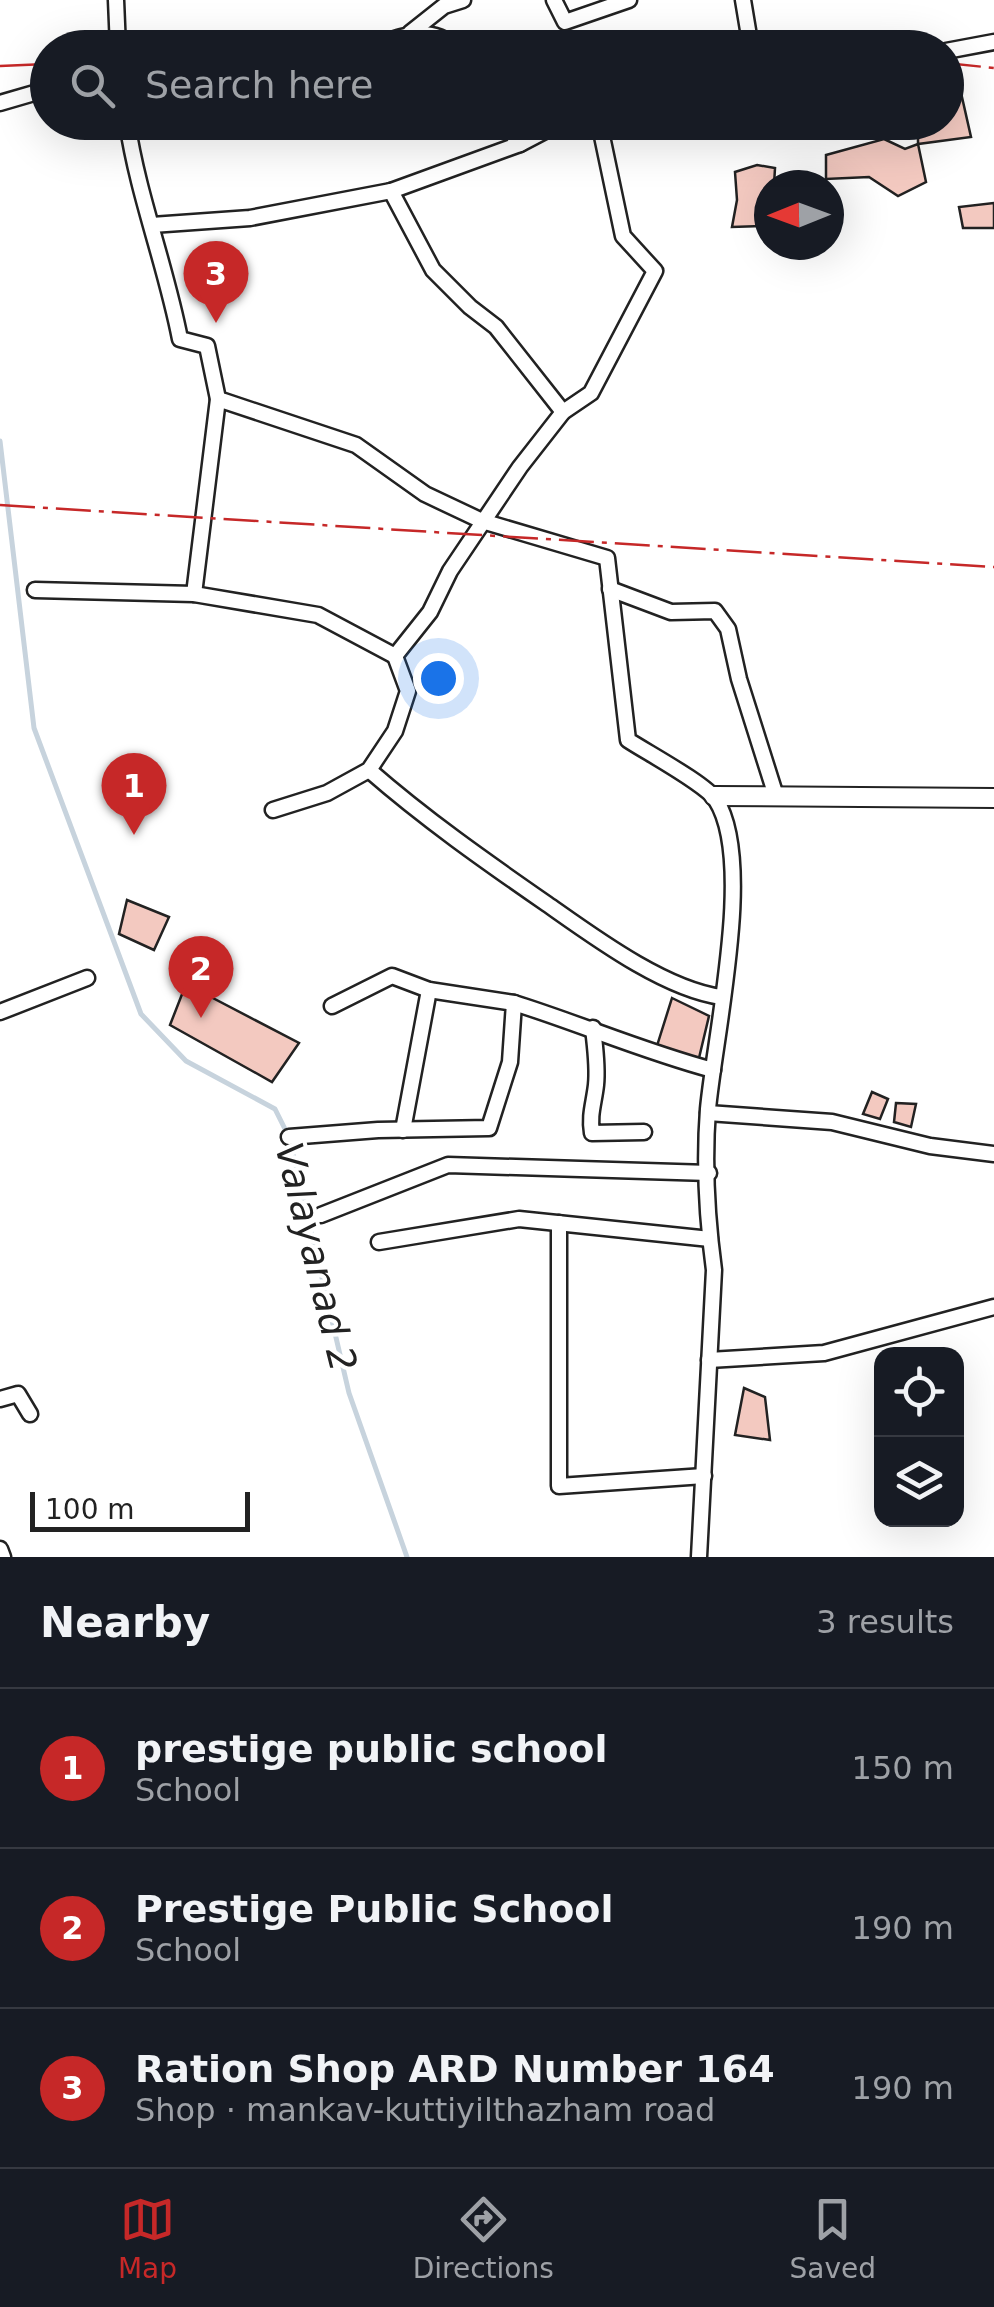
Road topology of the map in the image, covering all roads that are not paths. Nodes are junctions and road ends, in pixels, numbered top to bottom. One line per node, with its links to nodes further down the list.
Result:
1 (116, 0): 6 (street)
2 (463, 0): 7 (street)
3 (554, 0): 4 (street)
4 (628, 0)
5 (743, 0): 8 (street)
6 (117, 30)
7 (414, 30)
8 (748, 30)
9 (994, 42): 10 (street)
10 (964, 48)
11 (30, 94): 12 (street)
12 (0, 102)
13 (130, 140): 19 (street)
14 (517, 140): 17 (street)
15 (528, 140): 17 (street)
16 (603, 140): 21 (street)
17 (520, 144): 18 (street)
18 (391, 191): 19 (street); 21 (street)
19 (152, 225): 20 (street)
20 (218, 399): 22 (street); 25 (street)
21 (563, 412): 22 (street)
22 (482, 521): 23 (street); 26 (street)
23 (610, 589): 28 (street); 29 (street)
24 (35, 590): 25 (street)
25 (194, 594): 26 (street)
26 (395, 656): 27 (street)
27 (369, 770): 31 (street); 34 (street)
28 (714, 796): 29 (street); 34 (street)
29 (776, 796): 30 (street)
30 (994, 798)
31 (273, 810)
32 (87, 978): 37 (street)
33 (429, 990): 35 (street); 36 (street); 41 (street)
34 (722, 997): 39 (street)
35 (514, 1003): 38 (street); 41 (street)
36 (332, 1006)
37 (0, 1012)
38 (593, 1028): 39 (street); 42 (street)
39 (713, 1070): 40 (street)
40 (708, 1113): 44 (street); 45 (street)
41 (403, 1130): 43 (street)
42 (644, 1132)
43 (289, 1137)
44 (994, 1154)
45 (709, 1174): 46 (street); 48 (street)
46 (321, 1215)
47 (559, 1223): 48 (street); 49 (street); 54 (street)
48 (710, 1239): 51 (street)
49 (379, 1242)
50 (994, 1307): 51 (street)
51 (710, 1360): 54 (street)
52 (0, 1400): 53 (street)
53 (30, 1414)
54 (704, 1476): 57 (street)
55 (0, 1549): 56 (street)
56 (3, 1557)
57 (699, 1557)

